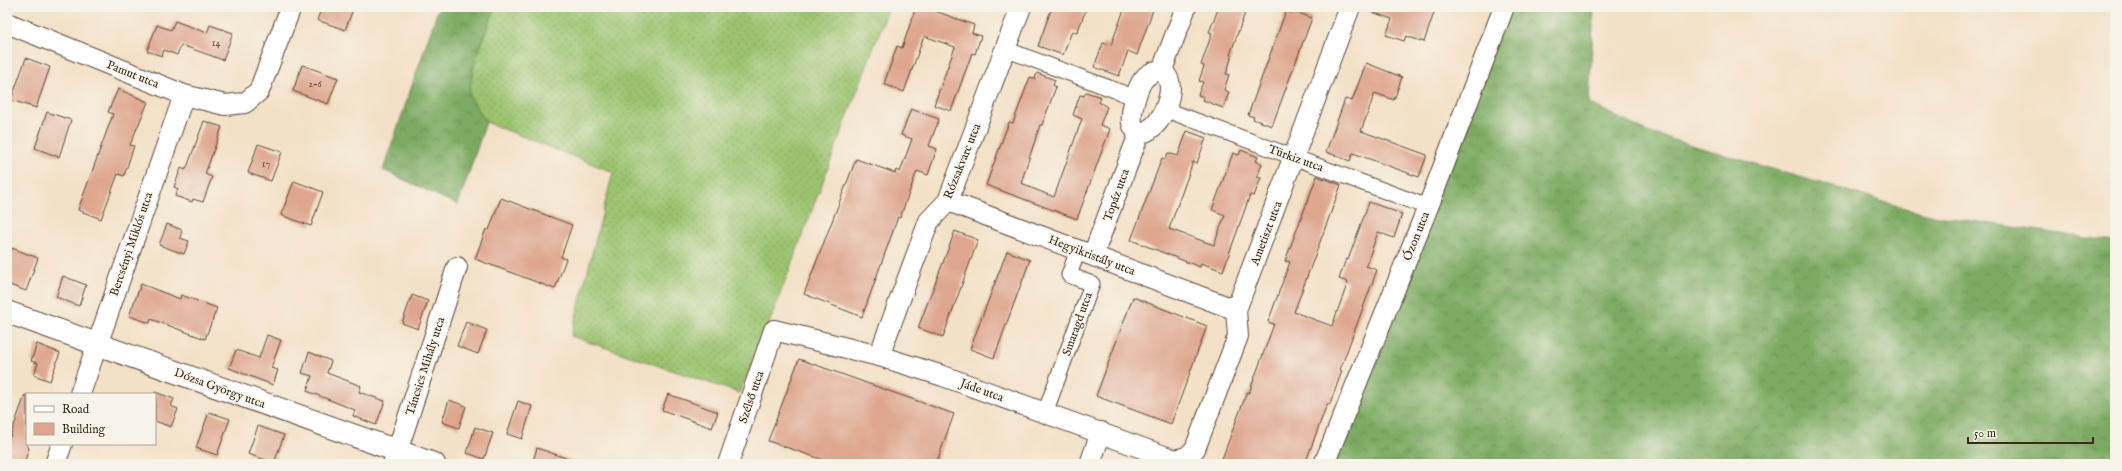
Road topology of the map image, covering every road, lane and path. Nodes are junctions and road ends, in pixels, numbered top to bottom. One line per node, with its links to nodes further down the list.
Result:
1 (291, 7): 9 (street, Pamut utca)
2 (1021, 7): 7 (street, Rózsakvarc utca)
3 (1186, 7): 8 (street)
4 (1350, 7): 13 (street, Ametiszt utca)
5 (1504, 7): 15 (street, Ózon utca)
6 (7, 23): 9 (street, Pamut utca)
7 (1005, 49): 10 (street); 14 (street, Rózsakvarc utca)
8 (1162, 70): 10 (street); 11 (street)
9 (184, 95): 21 (street, Bercsényi Miklós utca)
10 (1136, 98): 12 (street)
11 (1164, 109): 12 (street); 13 (street, Türkiz utca)
12 (1139, 134): 16 (street, Topáz utca)
13 (1294, 158): 15 (street, Türkiz utca); 18 (street, Ametiszt utca)
14 (948, 201): 16 (street, Hegyikristály utca); 22 (street, Rózsakvarc utca)
15 (1428, 207): 33 (street, Ózon utca)
16 (1086, 253): 18 (street, Hegyikristály utca); 24 (street, Smaragd utca)
17 (456, 267): 28 (street, Táncsics Mihály utca)
18 (1236, 310): 27 (street, Ametiszt utca)
19 (7, 312): 21 (street, Dózsa György utca)
20 (774, 330): 22 (street, Jáde utca); 31 (street, Szélső utca)
21 (97, 343): 23 (street, Bercsényi Miklós utca); 28 (street, Dózsa György utca)
22 (879, 356): 24 (street, Jáde utca)
23 (80, 393)
24 (1045, 413): 25 (street, Jáde utca)
25 (1101, 432): 27 (street, Jáde utca); 32 (street)
26 (62, 445): 29 (street)
27 (1187, 457)
28 (395, 458): 30 (street, Dózsa György utca)
29 (55, 464)
30 (434, 464)
31 (728, 464)
32 (1090, 464)
33 (1324, 464)

